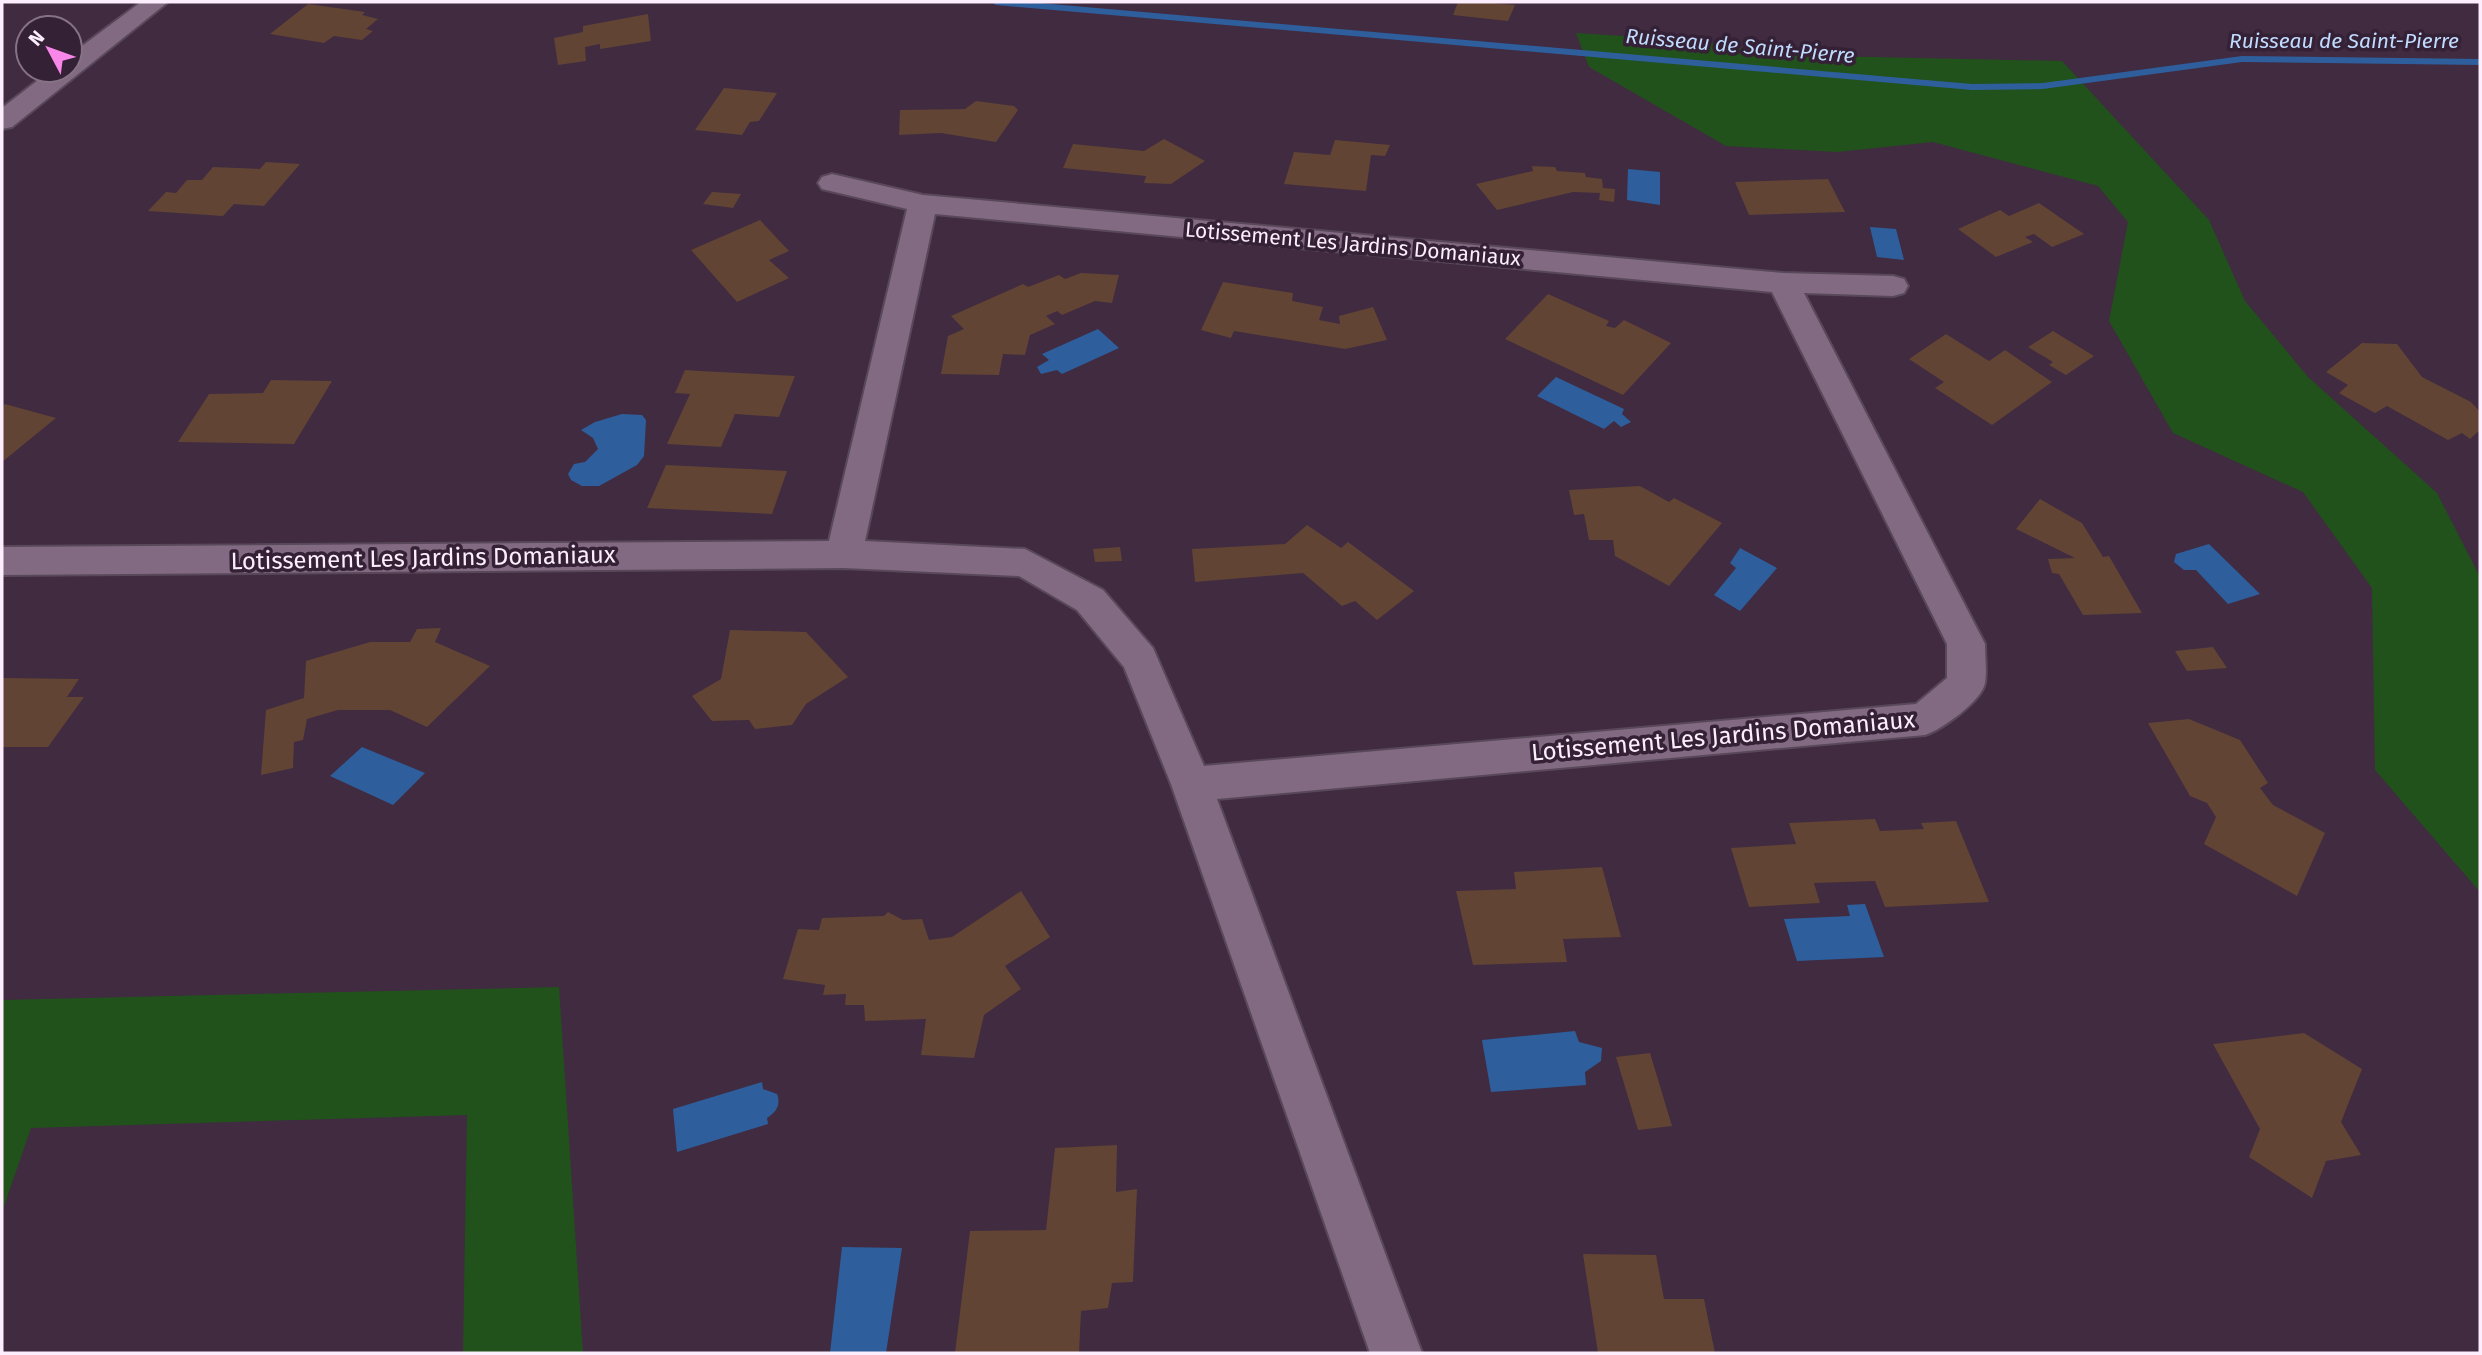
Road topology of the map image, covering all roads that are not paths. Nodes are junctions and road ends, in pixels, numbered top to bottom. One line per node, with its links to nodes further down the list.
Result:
1 (156, 2): 2 (street)
2 (84, 57)
3 (50, 84): 4 (street)
4 (2, 121)
5 (832, 183): 6 (street, Lotissement Les Jardins Domaniaux)
6 (923, 204): 7 (street, Lotissement Les Jardins Domaniaux); 9 (street)
7 (1783, 284): 8 (street, Lotissement Les Jardins Domaniaux); 11 (street, Lotissement Les Jardins Domaniaux)
8 (1893, 286)
9 (844, 554): 10 (street, Lotissement Les Jardins Domaniaux); 11 (street, Lotissement Les Jardins Domaniaux)
10 (2, 561)
11 (1191, 783): 12 (street, Lotissement Les Jardins Domaniaux)
12 (1396, 1353)

